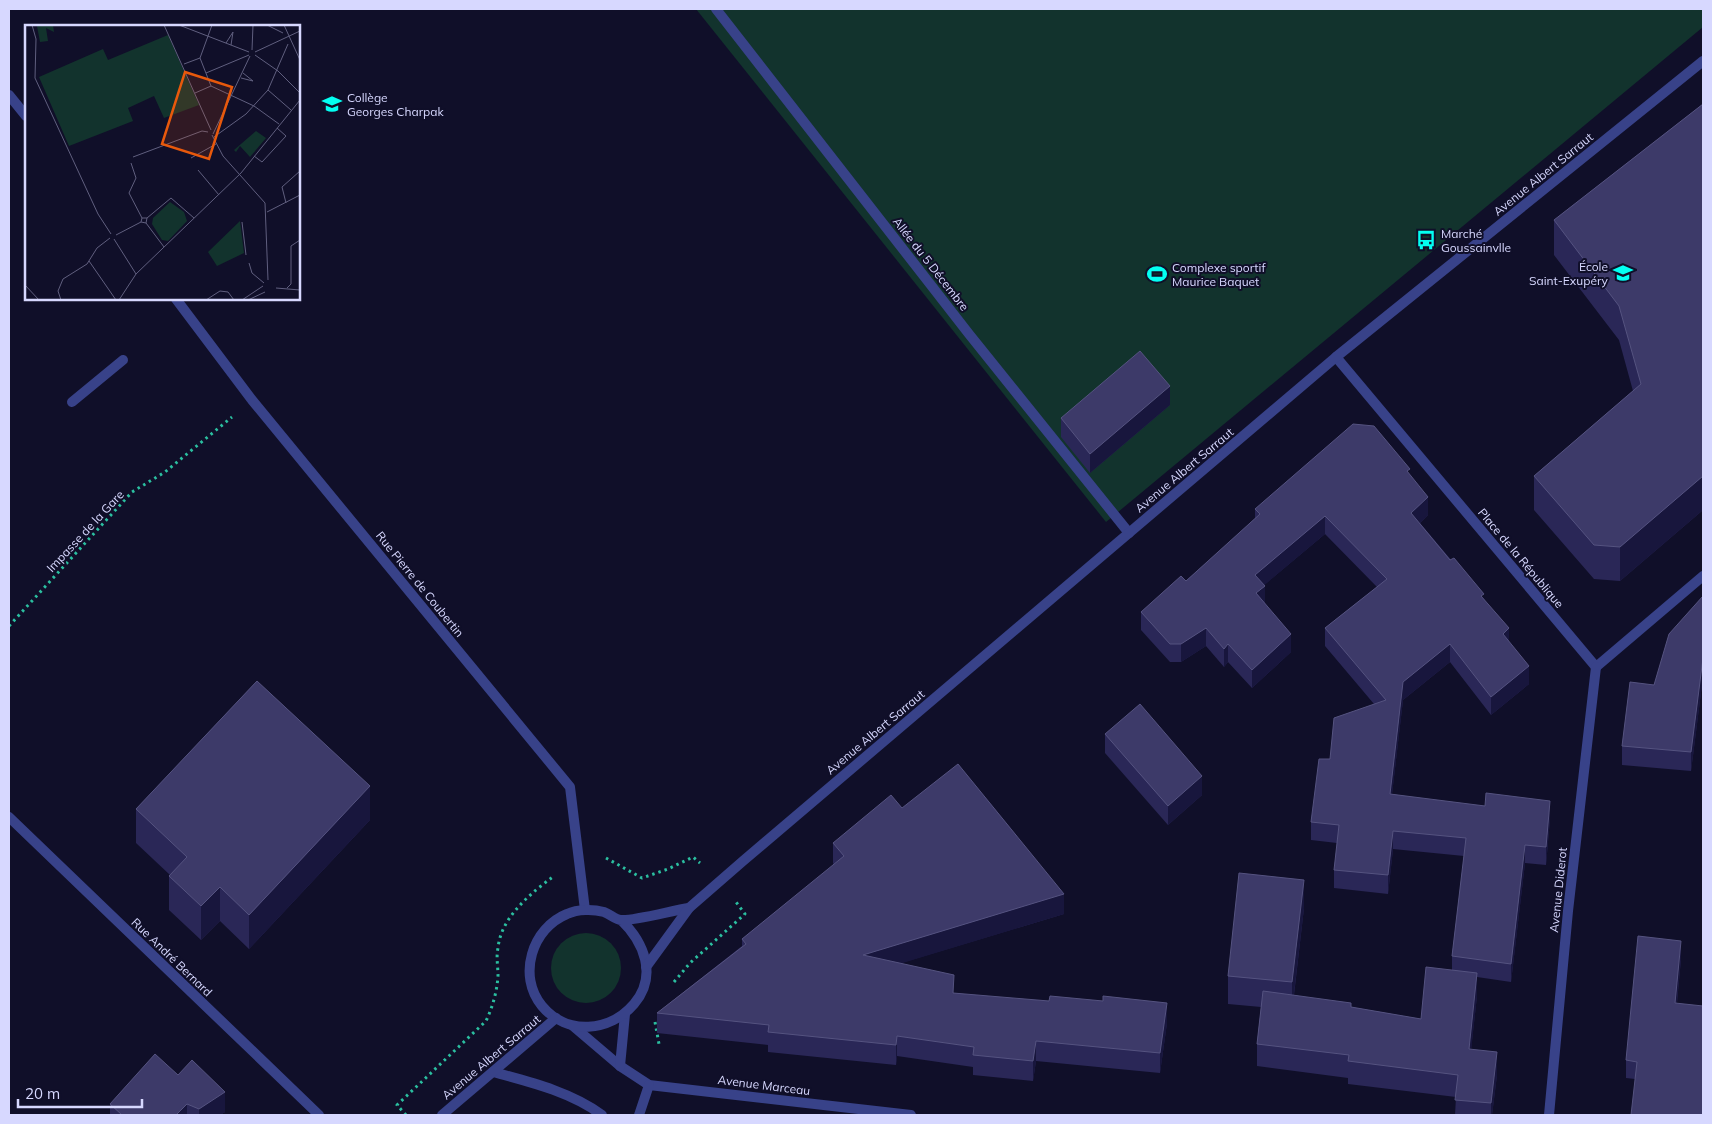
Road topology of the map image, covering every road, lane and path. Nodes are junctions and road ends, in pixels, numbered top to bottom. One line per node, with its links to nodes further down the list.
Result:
1 (716, 9): 10 (street, Allée du 5 Décembre)
2 (1703, 61): 6 (street, Avenue Albert Sarraut)
3 (9, 95): 4 (street)
4 (25, 115)
5 (177, 300): 8 (street, Rue Pierre de Coubertin)
6 (1336, 357): 10 (street, Avenue Albert Sarraut); 13 (street, Place de la République)
7 (123, 360): 9 (street)
8 (252, 400): 12 (path, Impasse de la Gare); 15 (street, Rue Pierre de Coubertin)
9 (72, 402)
10 (1129, 533): 16 (street, Avenue Albert Sarraut)
11 (1703, 576): 13 (street)
12 (9, 626)
13 (1596, 667): 36 (street, Avenue Diderot)
14 (9, 816): 30 (street, Rue André Bernard)
15 (579, 861): 16 (path); 18 (street, Rue Pierre de Coubertin); 31 (path)
16 (720, 882): 17 (street, Avenue Albert Sarraut); 21 (path)
17 (689, 908): 19 (street, Avenue Albert Sarraut); 20 (street, Avenue Albert Sarraut)
18 (586, 910): 19 (street, Avenue Albert Sarraut); 24 (street, Avenue Albert Sarraut)
19 (621, 920): 20 (street, Avenue Albert Sarraut)
20 (646, 967): 22 (street, Avenue Albert Sarraut)
21 (673, 983)
22 (625, 1014): 25 (street, Avenue Albert Sarraut); 27 (street)
23 (655, 1014): 26 (path)
24 (556, 1018): 25 (street, Avenue Albert Sarraut); 28 (street, Avenue Albert Sarraut)
25 (573, 1026): 27 (street, Avenue Marceau)
26 (659, 1044)
27 (620, 1066): 29 (street, Avenue Marceau)
28 (493, 1072): 32 (street, Avenue Albert Sarraut); 33 (street)
29 (649, 1085): 34 (street); 35 (street, Avenue Marceau)
30 (319, 1115)
31 (406, 1115)
32 (442, 1115)
33 (602, 1115)
34 (639, 1115)
35 (911, 1115)
36 (1549, 1115)

